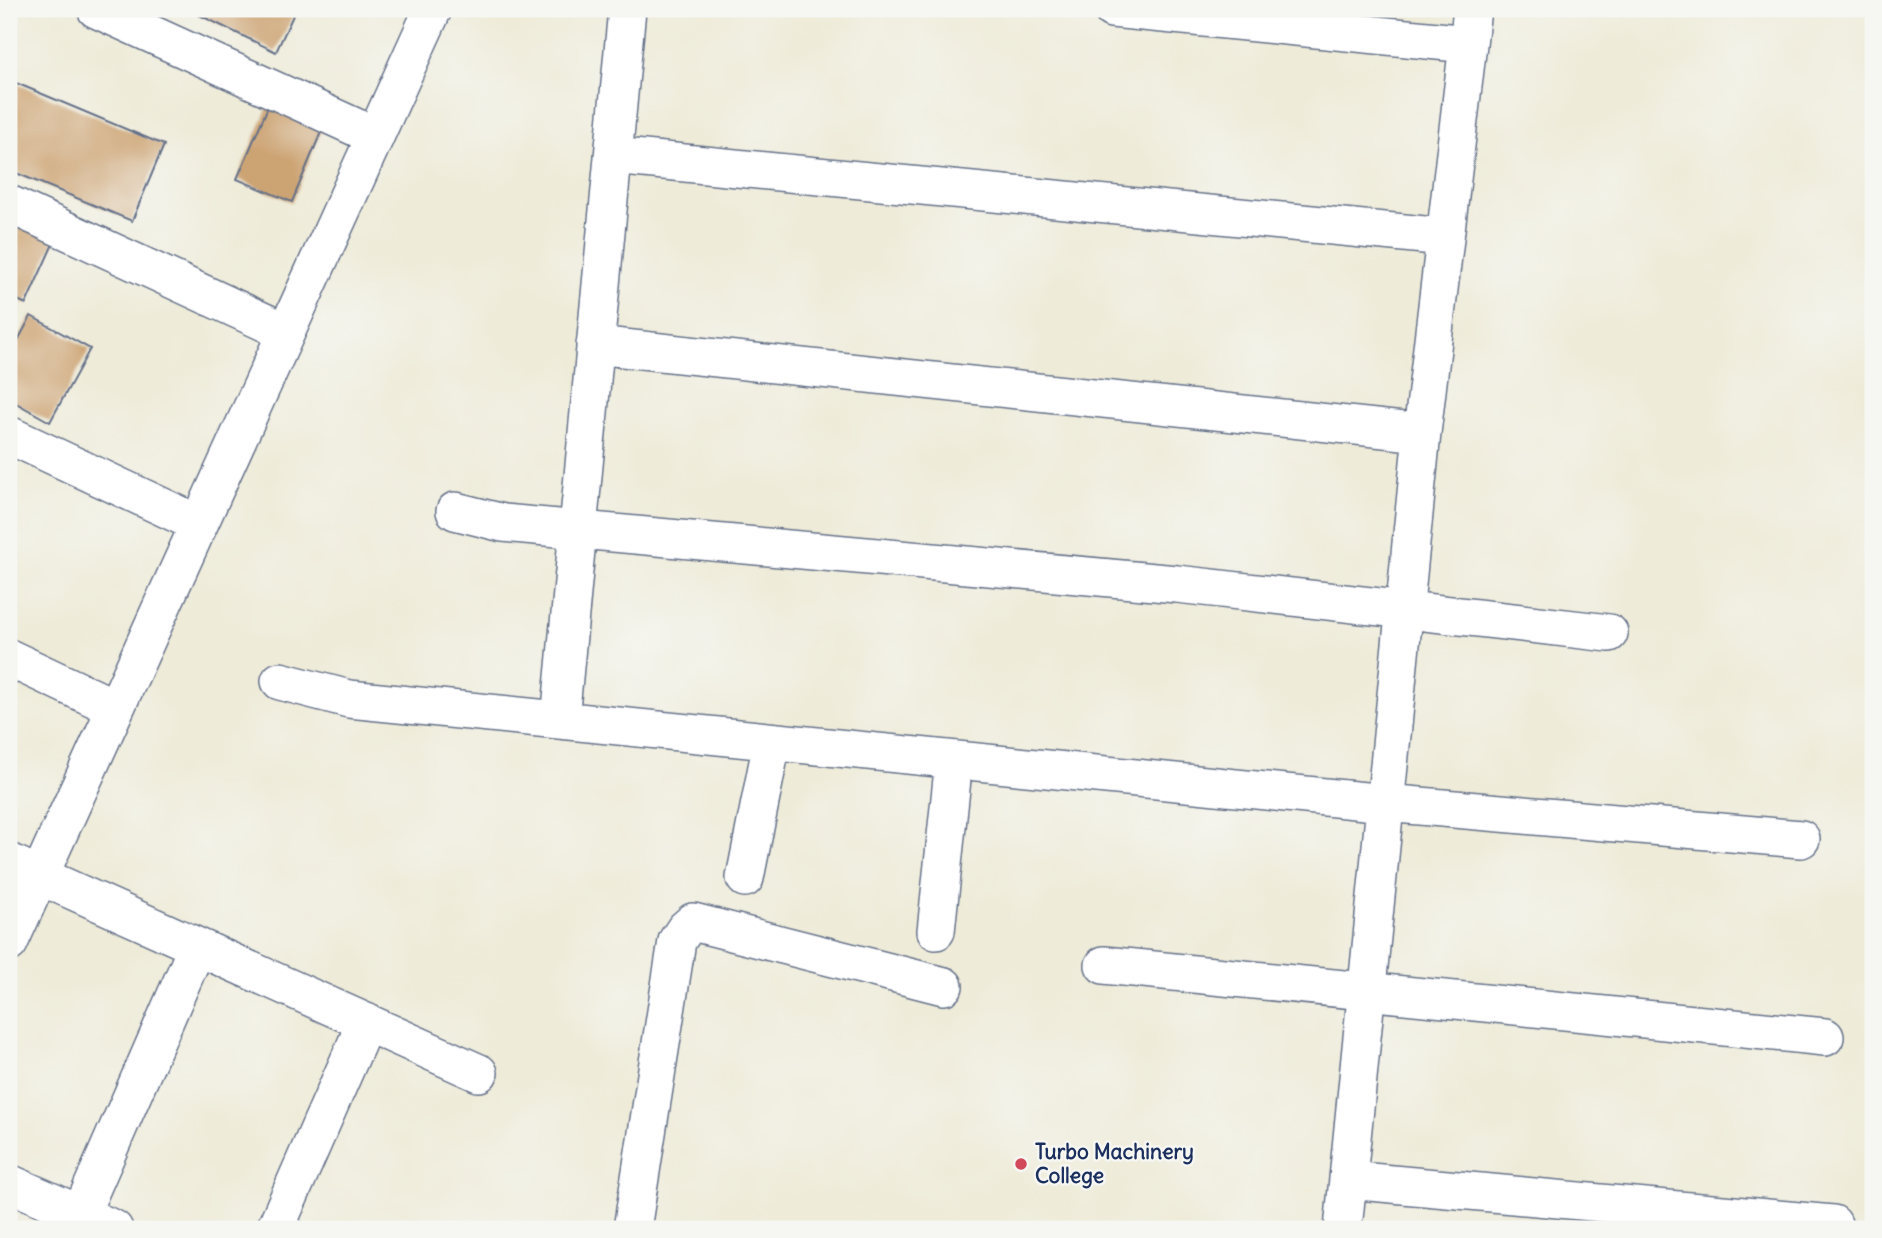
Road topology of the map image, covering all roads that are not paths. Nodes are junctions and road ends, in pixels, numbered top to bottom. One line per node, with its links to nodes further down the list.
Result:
1 (96, 9): 7 (street)
2 (433, 9): 7 (street)
3 (627, 9): 8 (street)
4 (1112, 9): 6 (street)
5 (1472, 9): 6 (street)
6 (1468, 44): 10 (street)
7 (375, 136): 11 (street)
8 (613, 156): 10 (street); 12 (street)
9 (9, 204): 11 (street)
10 (1445, 237): 13 (street)
11 (286, 332): 16 (street)
12 (595, 345): 13 (street); 17 (street)
13 (1422, 433): 18 (street)
14 (9, 435): 16 (street)
15 (455, 511): 17 (street)
16 (199, 524): 22 (street)
17 (578, 531): 18 (street); 23 (street)
18 (1404, 610): 19 (street); 26 (street)
19 (1609, 633)
20 (9, 658): 22 (street)
21 (280, 681): 23 (street)
22 (115, 708): 28 (street)
23 (560, 720): 24 (street)
24 (772, 742): 25 (street); 29 (street)
25 (954, 760): 26 (street); 30 (street)
26 (1385, 803): 27 (street); 35 (street)
27 (1801, 839)
28 (24, 869): 31 (street); 32 (street)
29 (745, 878)
30 (936, 932)
31 (9, 943)
32 (197, 947): 36 (street); 41 (street)
33 (1104, 965): 35 (street)
34 (944, 986): 45 (street)
35 (1367, 990): 37 (street); 39 (street)
36 (366, 1022): 38 (street); 44 (street)
37 (1825, 1037)
38 (479, 1073)
39 (1348, 1180): 42 (street); 46 (street)
40 (9, 1183): 41 (street)
41 (77, 1222): 43 (street)
42 (1833, 1224)
43 (114, 1229)
44 (275, 1229)
45 (632, 1229)
46 (1343, 1229)

